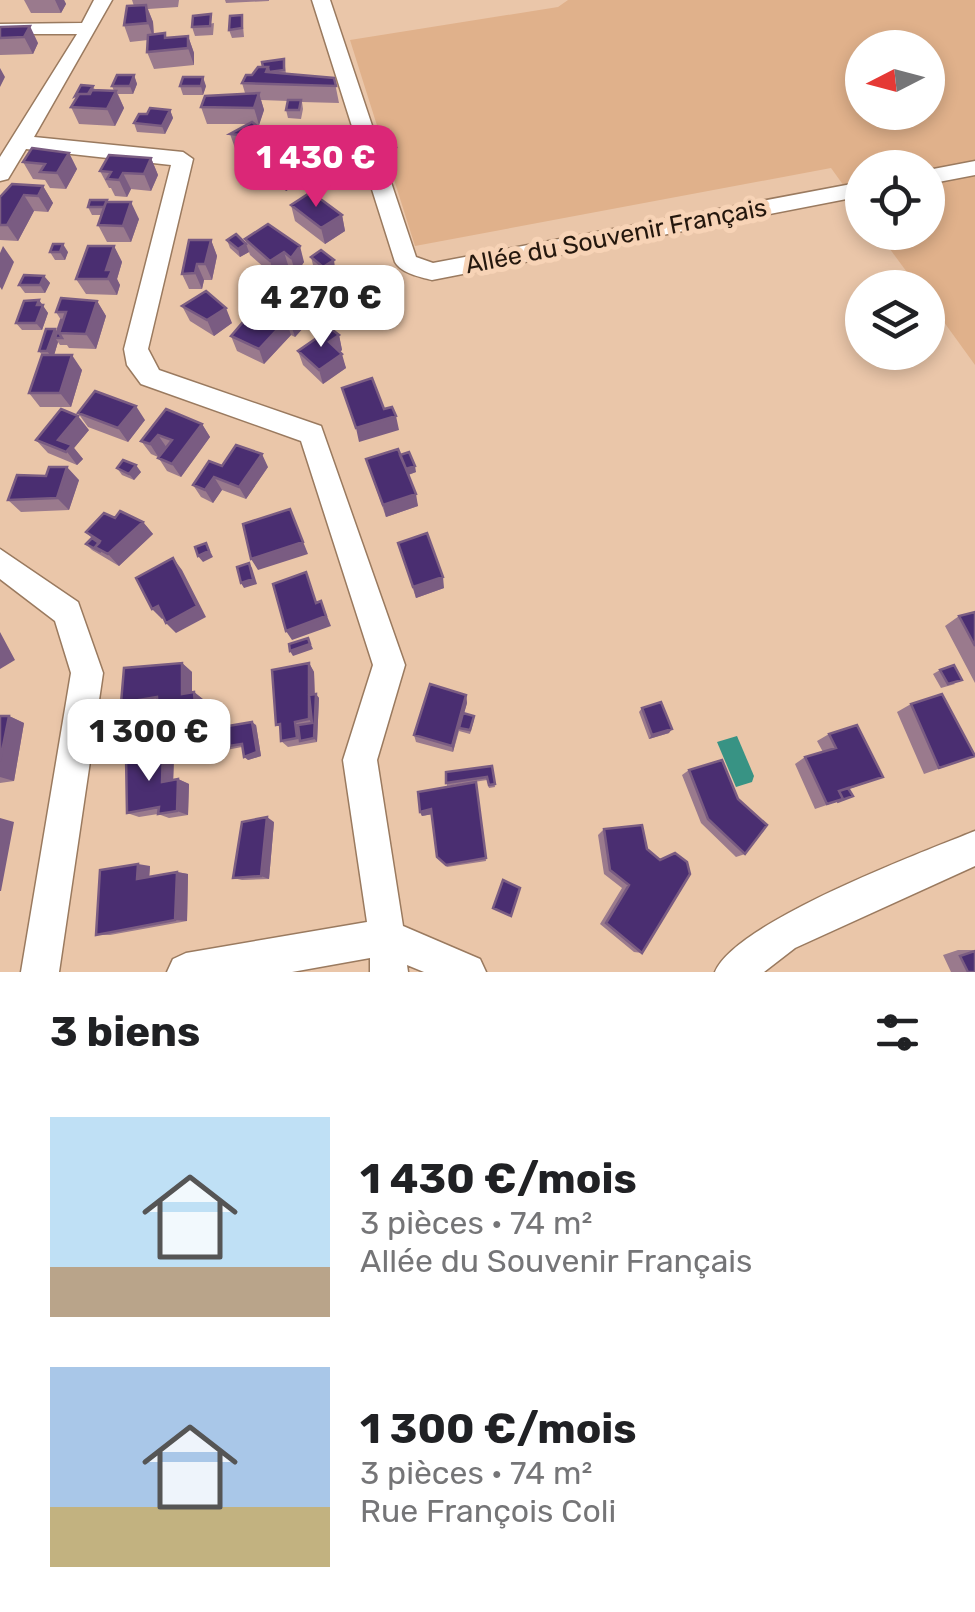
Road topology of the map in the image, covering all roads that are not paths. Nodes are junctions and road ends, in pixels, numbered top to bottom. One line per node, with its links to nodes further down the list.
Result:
1 (102, 0): 3 (street)
2 (321, 0): 9 (street, Allée du Souvenir Français)
3 (88, 28): 4 (street); 5 (street)
4 (0, 29)
5 (19, 142): 7 (street); 12 (street)
6 (975, 168): 8 (street)
7 (0, 174)
8 (945, 174)
9 (845, 192)
10 (0, 562): 13 (street)
11 (975, 848): 16 (street)
12 (388, 954): 14 (street); 15 (street)
13 (40, 972)
14 (186, 972)
15 (468, 972)
16 (734, 972)

